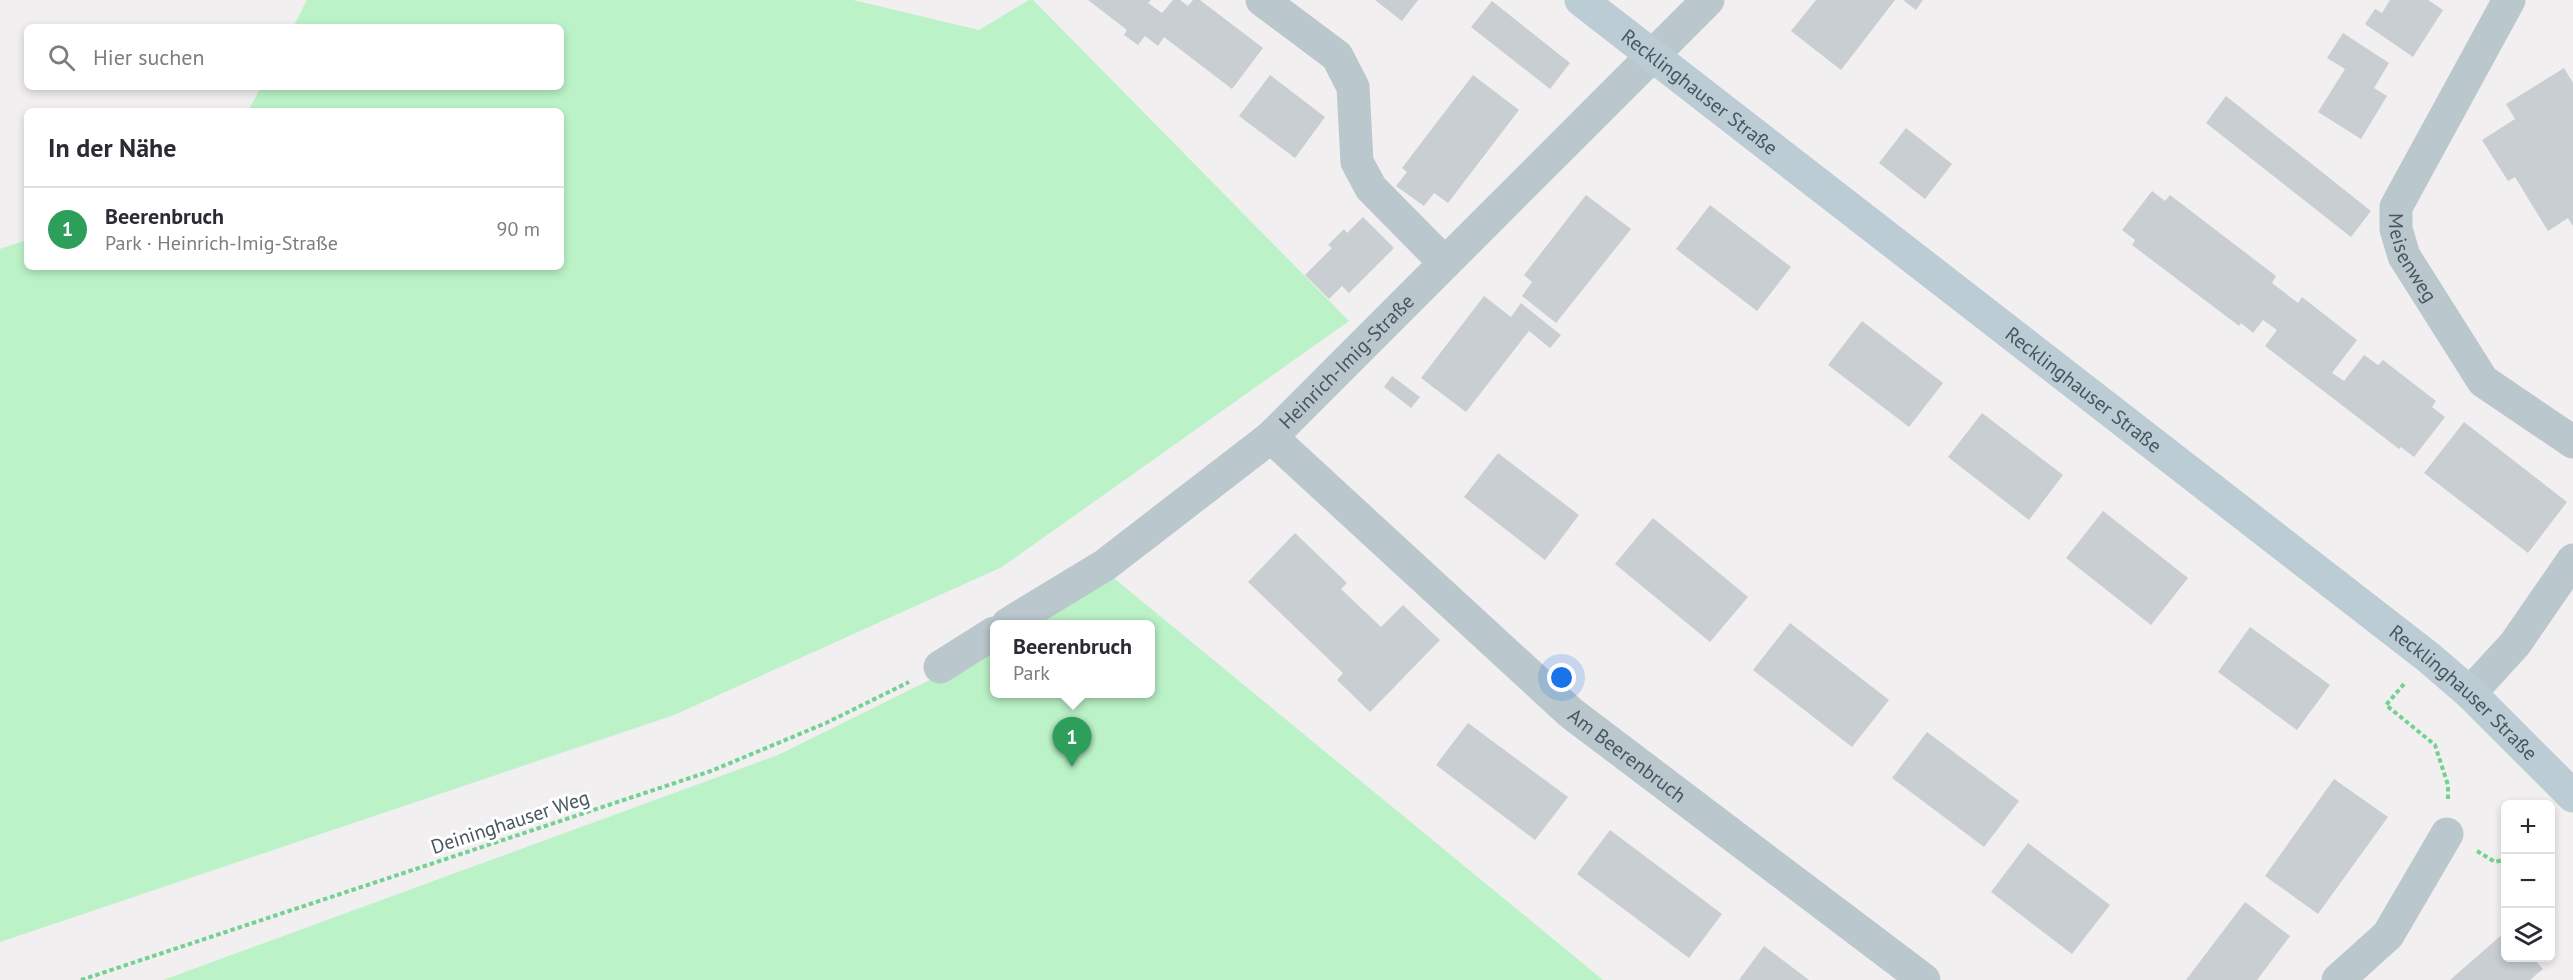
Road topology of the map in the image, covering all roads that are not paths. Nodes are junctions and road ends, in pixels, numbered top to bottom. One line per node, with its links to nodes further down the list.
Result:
1 (1262, 0): 6 (street)
2 (1581, 0): 5 (main road, Recklinghauser Straße)
3 (1708, 0): 5 (street, Heinrich-Imig-Straße)
4 (2509, 0): 8 (street, Meisenweg)
5 (1651, 56): 6 (street, Heinrich-Imig-Straße); 13 (main road, Recklinghauser Straße)
6 (1445, 263): 7 (street, Heinrich-Imig-Straße)
7 (1271, 437): 10 (street, Heinrich-Imig-Straße); 16 (street, Am Beerenbruch)
8 (2573, 442)
9 (2573, 560): 13 (street)
10 (1015, 620)
11 (990, 636): 12 (street)
12 (940, 667)
13 (2470, 693): 14 (main road, Recklinghauser Straße)
14 (2573, 796)
15 (2447, 834): 17 (street)
16 (1924, 980)
17 (2338, 980)

